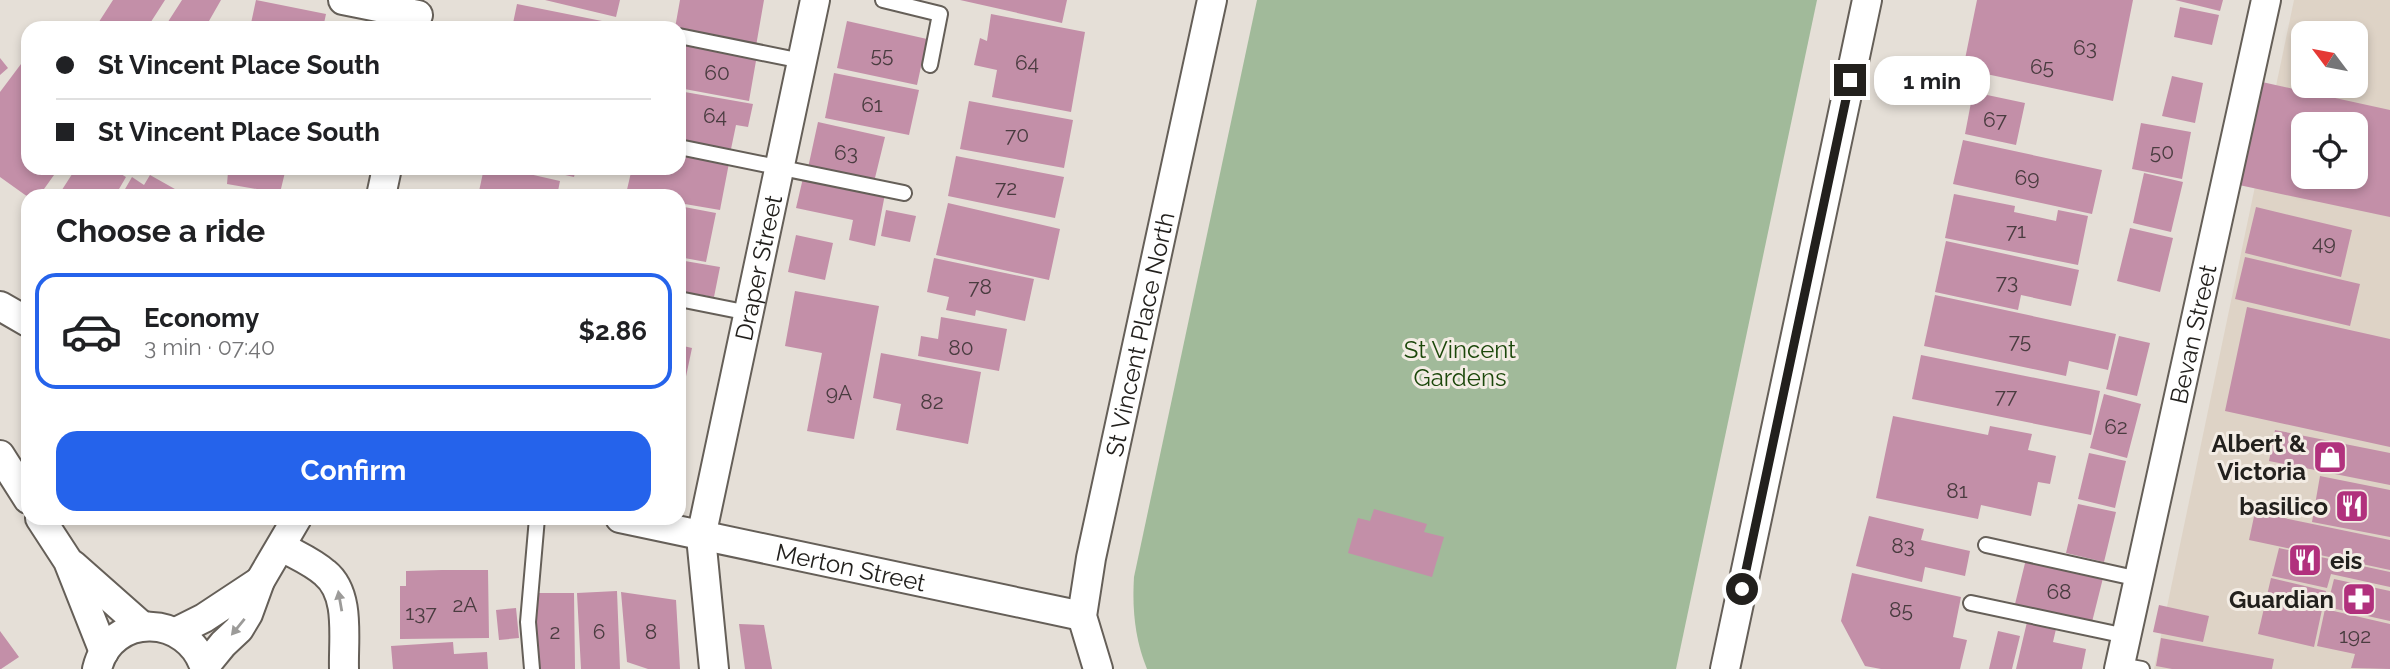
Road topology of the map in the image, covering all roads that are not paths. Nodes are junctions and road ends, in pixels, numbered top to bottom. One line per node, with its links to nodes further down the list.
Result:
1 (343, 0): 7 (street)
2 (814, 0): 9 (street, Draper Street)
3 (883, 0): 10 (lane)
4 (1212, 0): 31 (street, St Vincent Place North)
5 (1867, 0): 42 (street)
6 (2266, 0): 28 (street, Bevan Street)
7 (418, 14)
8 (686, 37): 9 (lane)
9 (802, 61): 12 (street, Draper Street)
10 (930, 65)
11 (686, 148): 12 (lane)
12 (780, 166): 13 (lane); 16 (street, Draper Street)
13 (904, 193)
14 (686, 300): 16 (lane)
15 (0, 306): 17 (street)
16 (749, 313): 24 (street, Draper Street)
17 (21, 319)
18 (0, 455): 19 (street)
19 (21, 488)
20 (45, 525): 27 (street)
21 (293, 525): 26 (street)
22 (536, 525): 39 (lane)
23 (651, 525): 24 (street, Merton Street)
24 (702, 537): 31 (street, Merton Street); 40 (street, Draper Street)
25 (1986, 545): 28 (lane)
26 (282, 547): 29 (street); 38 (street, one-way to 26)
27 (68, 561): 32 (street); 35 (street)
28 (2138, 579): 34 (street, Bevan Street)
29 (260, 581): 33 (street); 36 (street, one-way to 36)
30 (1970, 603): 34 (lane)
31 (1082, 616): 41 (street, St Vincent Place North)
32 (142, 626): 33 (street); 35 (street)
33 (176, 632): 36 (street)
34 (2126, 636): 37 (street, Bevan Street)
35 (100, 660)
36 (205, 668)
37 (2127, 668)
38 (344, 669)
39 (533, 669)
40 (714, 669)
41 (1098, 669)
42 (1725, 669)

